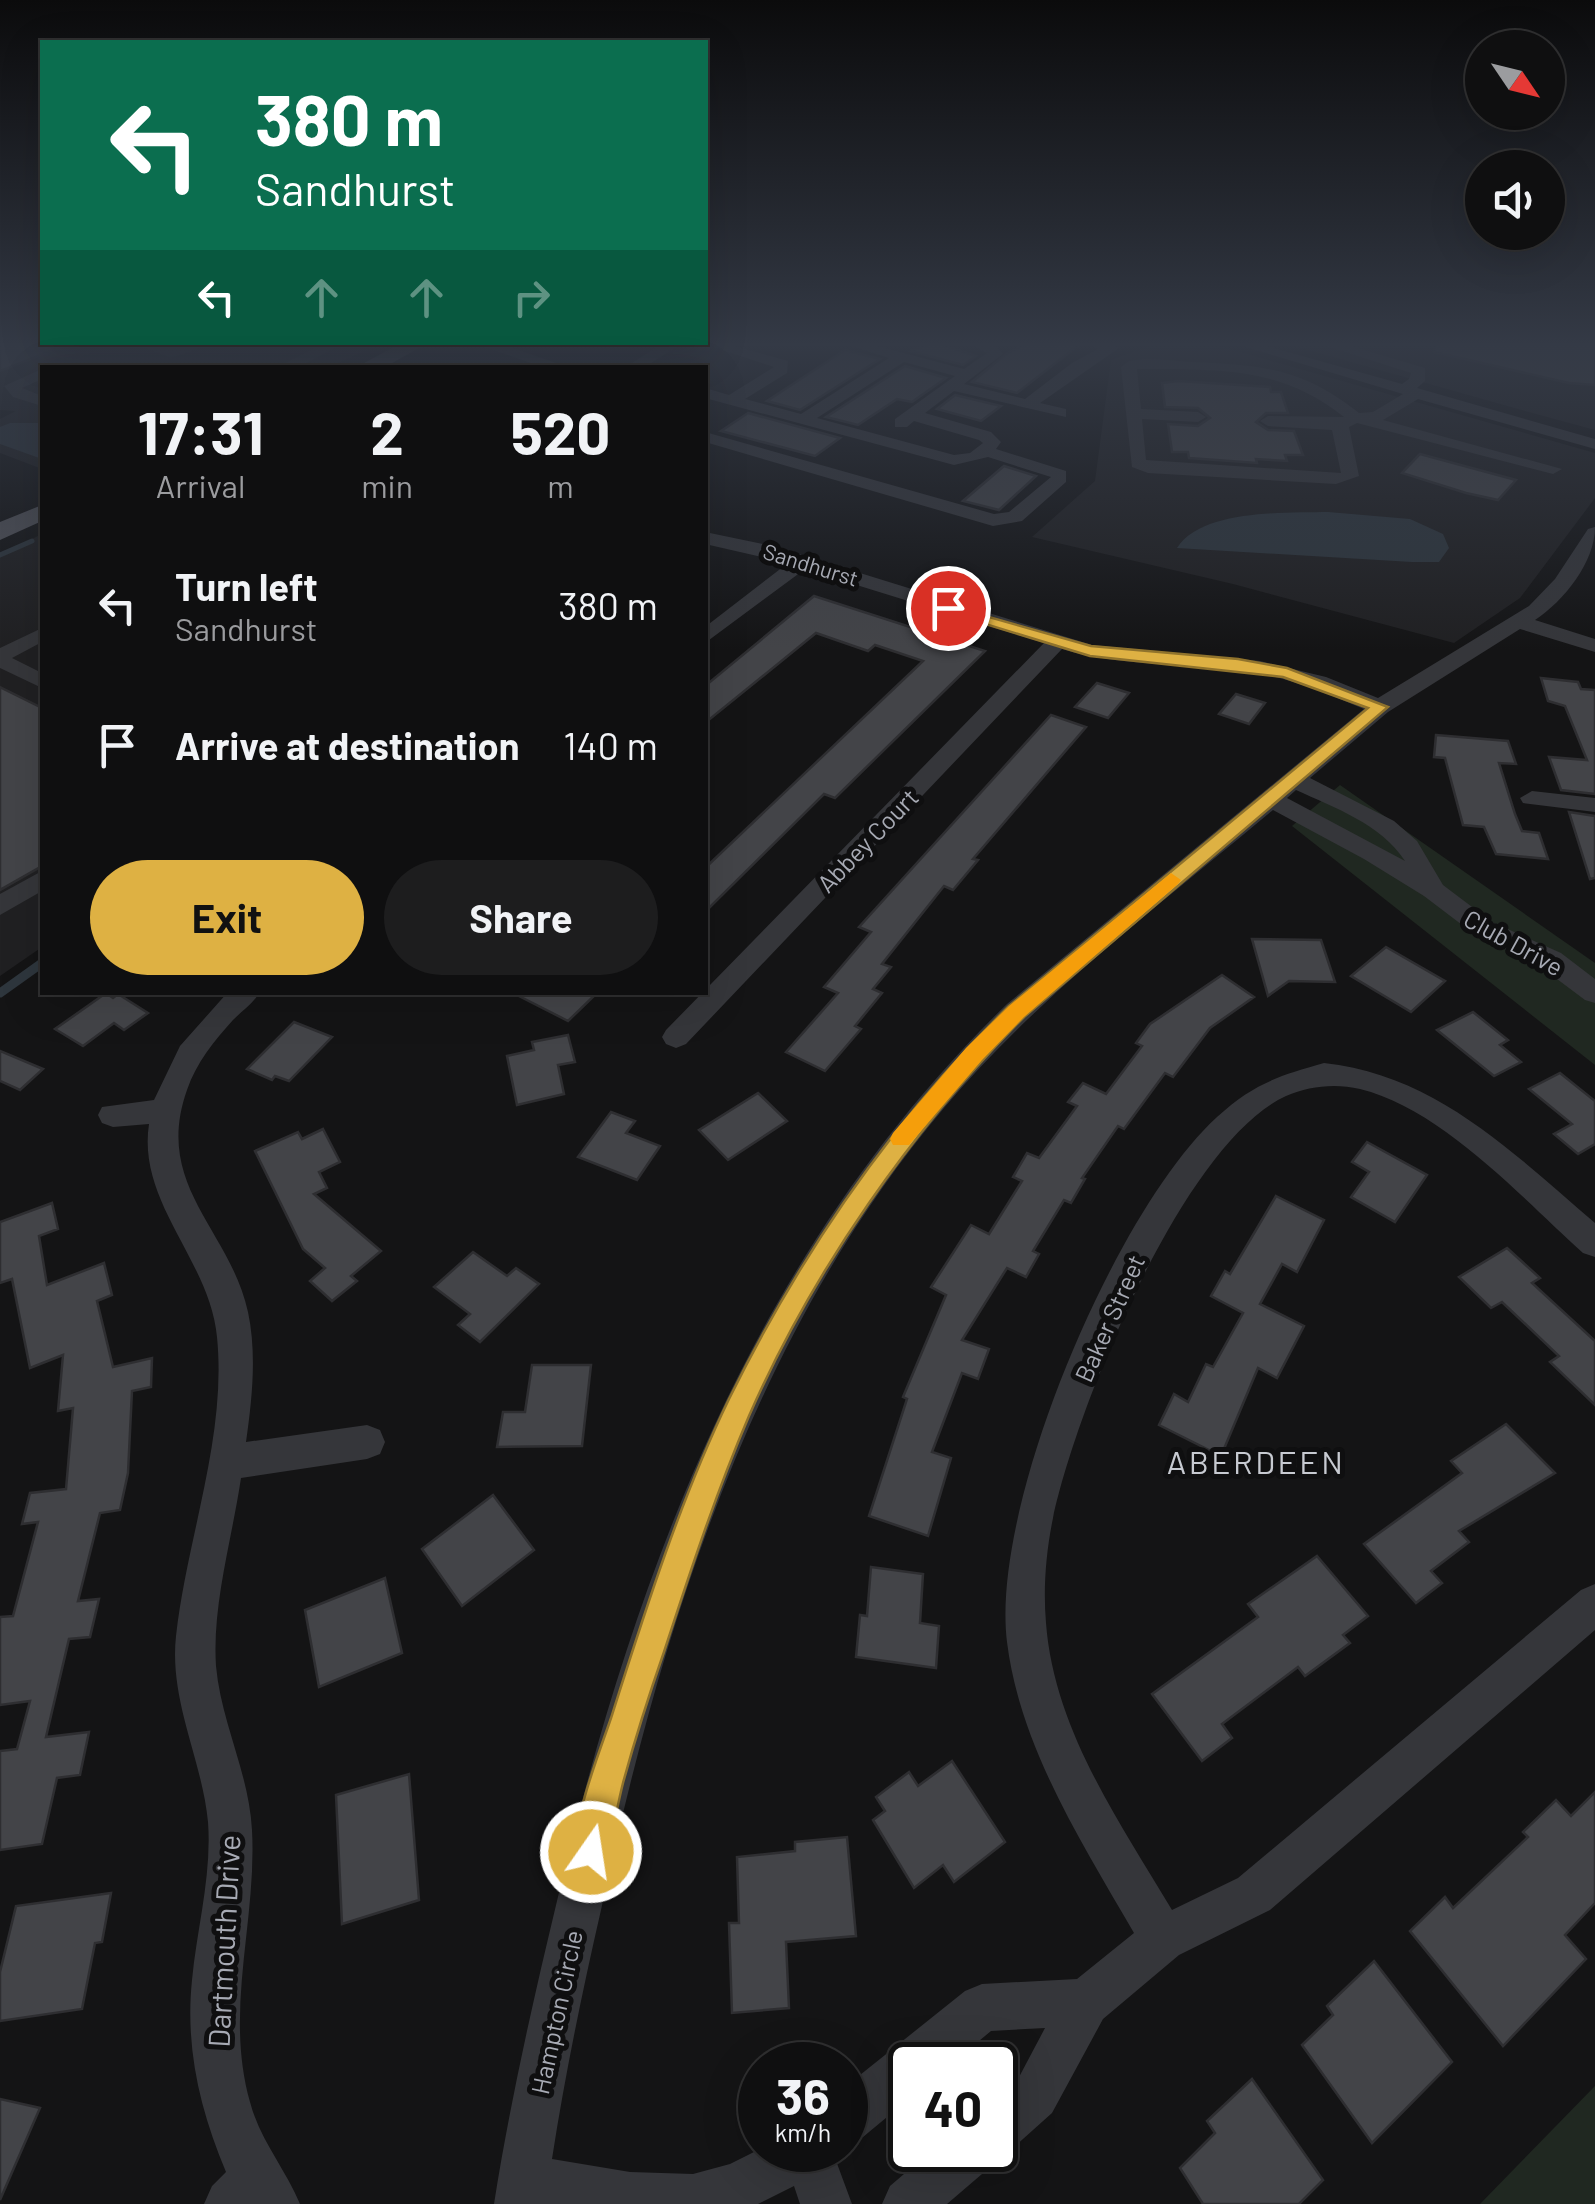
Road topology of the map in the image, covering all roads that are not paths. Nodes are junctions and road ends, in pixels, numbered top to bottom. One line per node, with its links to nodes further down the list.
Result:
1 (732, 445): 10 (street)
2 (896, 445): 7 (street)
3 (990, 445): 8 (street)
4 (1137, 445): 5 (street)
5 (1349, 445)
6 (1450, 445): 9 (street)
7 (900, 446): 8 (street); 10 (street)
8 (985, 452): 10 (street)
9 (1553, 469)
10 (854, 480)
11 (39, 517): 12 (main road)
12 (0, 532)
13 (1595, 533): 16 (street, Hampton Circle)
14 (708, 539): 15 (street, Sandhurst)
15 (803, 561): 19 (street); 20 (street, Sandhurst)
16 (1529, 616): 17 (street); 21 (street); 24 (street, Hampton Circle)
17 (1595, 629)
18 (40, 635): 22 (street)
19 (708, 635)
20 (1057, 642): 24 (street, Sandhurst); 32 (street, Abbey Court)
21 (1595, 646)
22 (0, 658): 23 (street)
23 (40, 680)
24 (1380, 707): 25 (street, Hampton Circle)
25 (1281, 789): 30 (street, Club Drive); 48 (street, Hampton Circle)
26 (1532, 798): 27 (street)
27 (1595, 804)
28 (40, 880): 29 (street)
29 (0, 906)
30 (1595, 993)
31 (243, 995): 33 (street, Dartmouth Drive)
32 (676, 1037)
33 (166, 1111): 34 (street); 37 (street, Dartmouth Drive)
34 (113, 1115)
35 (1595, 1243): 39 (street, Baker Street)
36 (367, 1442): 37 (street)
37 (224, 1462): 49 (street, Dartmouth Drive)
38 (1595, 1604): 39 (street)
39 (1162, 1939): 40 (street)
40 (1086, 2002): 41 (street); 44 (street)
41 (940, 2042)
42 (888, 2084): 43 (street)
43 (868, 2101)
44 (1018, 2110)
45 (765, 2172): 48 (street)
46 (814, 2172): 50 (street)
47 (946, 2172): 51 (street)
48 (522, 2192)
49 (253, 2196)
50 (826, 2204)
51 (908, 2204)

